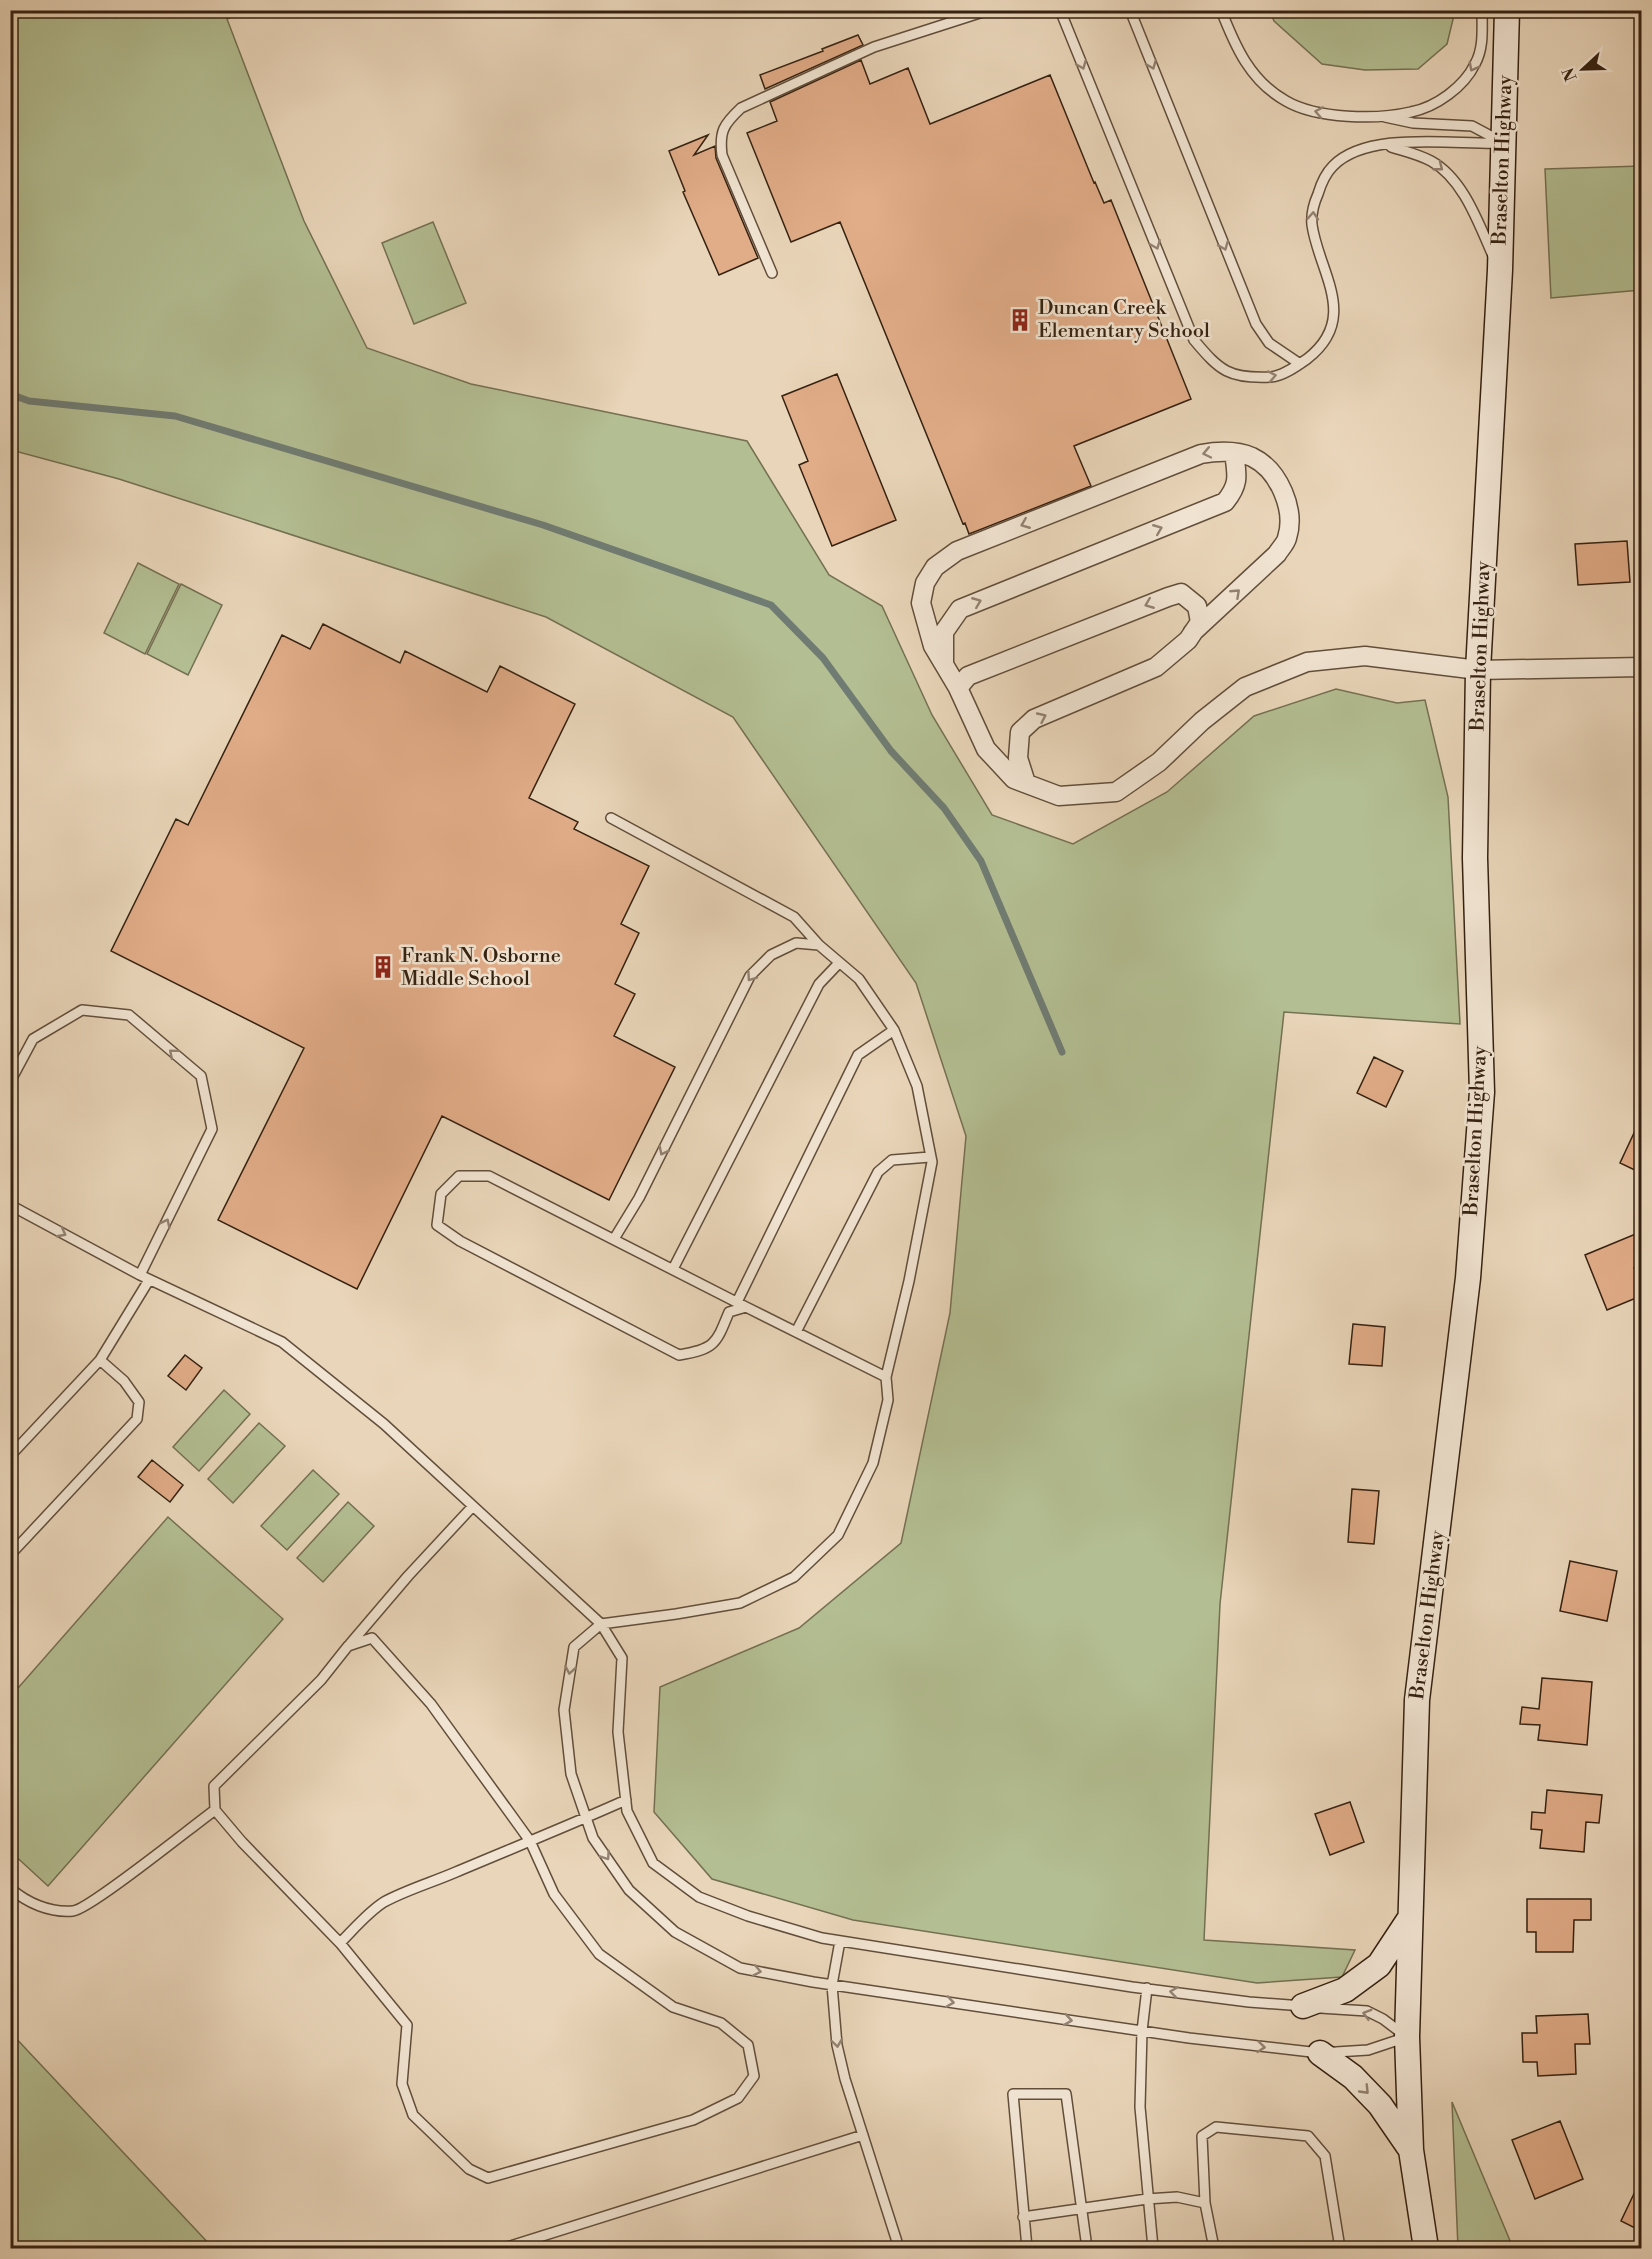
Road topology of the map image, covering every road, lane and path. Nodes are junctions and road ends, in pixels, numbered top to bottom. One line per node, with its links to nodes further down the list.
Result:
1 (989, 10): 11 (lane)
2 (1060, 10): 12 (lane, one-way to 12)
3 (1130, 10): 12 (lane, one-way to 12)
4 (1221, 10): 7 (lane, one-way to 4)
5 (1482, 10): 7 (lane, one-way to 7)
6 (1507, 10): 8 (main road, Braselton Highway)
7 (1377, 116): 8 (lane)
8 (1504, 143): 9 (lane); 10 (main road, Braselton Highway)
9 (1385, 145): 10 (lane, one-way to 10); 12 (lane, one-way to 9)
10 (1500, 270): 17 (main road, Braselton Highway)
11 (772, 273)
12 (1300, 364)
13 (1234, 453): 14 (street, one-way to 13); 15 (street, one-way to 13); 15 (street, one-way to 15)
14 (1193, 632): 18 (street, one-way to 18); 19 (street, one-way to 14)
15 (944, 665): 18 (street)
16 (1641, 667): 17 (street)
17 (1478, 670): 19 (street); 46 (main road, Braselton Highway)
18 (958, 688): 19 (street)
19 (1026, 783)
20 (611, 818): 21 (lane)
21 (819, 945): 22 (lane); 27 (lane, one-way to 27)
22 (839, 963): 23 (lane); 28 (lane)
23 (894, 1030): 25 (lane); 31 (lane)
24 (10, 1082): 29 (lane, one-way to 24)
25 (930, 1157): 33 (lane); 35 (lane)
26 (10, 1205): 29 (lane, one-way to 29)
27 (614, 1239): 28 (lane); 32 (lane)
28 (672, 1269): 31 (lane)
29 (140, 1275): 30 (lane)
30 (149, 1280): 34 (lane); 37 (lane)
31 (736, 1302): 32 (lane)
32 (746, 1307): 33 (lane)
33 (796, 1332): 35 (lane)
34 (100, 1360): 36 (lane); 38 (lane)
35 (886, 1377): 39 (lane)
36 (10, 1456)
37 (473, 1506): 39 (lane); 40 (lane)
38 (10, 1555)
39 (602, 1624): 41 (lane); 43 (lane, one-way to 43)
40 (348, 1646): 42 (lane); 44 (lane)
41 (626, 1800): 43 (lane); 47 (lane)
42 (215, 1810): 45 (lane); 48 (lane)
43 (586, 1818): 44 (lane); 49 (lane, one-way to 49)
44 (530, 1841): 48 (lane); 48 (lane)
45 (10, 1888)
46 (1410, 1918): 51 (main road); 53 (main road, Braselton Highway)
47 (840, 1941): 49 (lane); 50 (lane)
48 (340, 1943)
49 (832, 1985): 52 (lane, one-way to 52); 55 (lane, one-way to 55)
50 (1147, 1988): 51 (lane, one-way to 50); 52 (lane)
51 (1302, 2006): 53 (lane, one-way to 51)
52 (1142, 2031): 54 (lane, one-way to 54); 57 (lane)
53 (1407, 2037): 54 (lane); 56 (main road, Braselton Highway)
54 (1320, 2053): 56 (main road, one-way to 56)
55 (863, 2135): 61 (lane); 62 (lane)
56 (1411, 2150): 68 (main road, Braselton Highway)
57 (1148, 2199): 58 (lane); 59 (lane); 65 (lane)
58 (1206, 2203): 66 (lane); 67 (lane)
59 (1082, 2209): 60 (lane); 60 (lane); 64 (lane)
60 (1023, 2217): 63 (lane)
61 (504, 2248)
62 (899, 2248)
63 (1027, 2248)
64 (1087, 2248)
65 (1153, 2248)
66 (1214, 2248)
67 (1340, 2248)
68 (1426, 2248)

